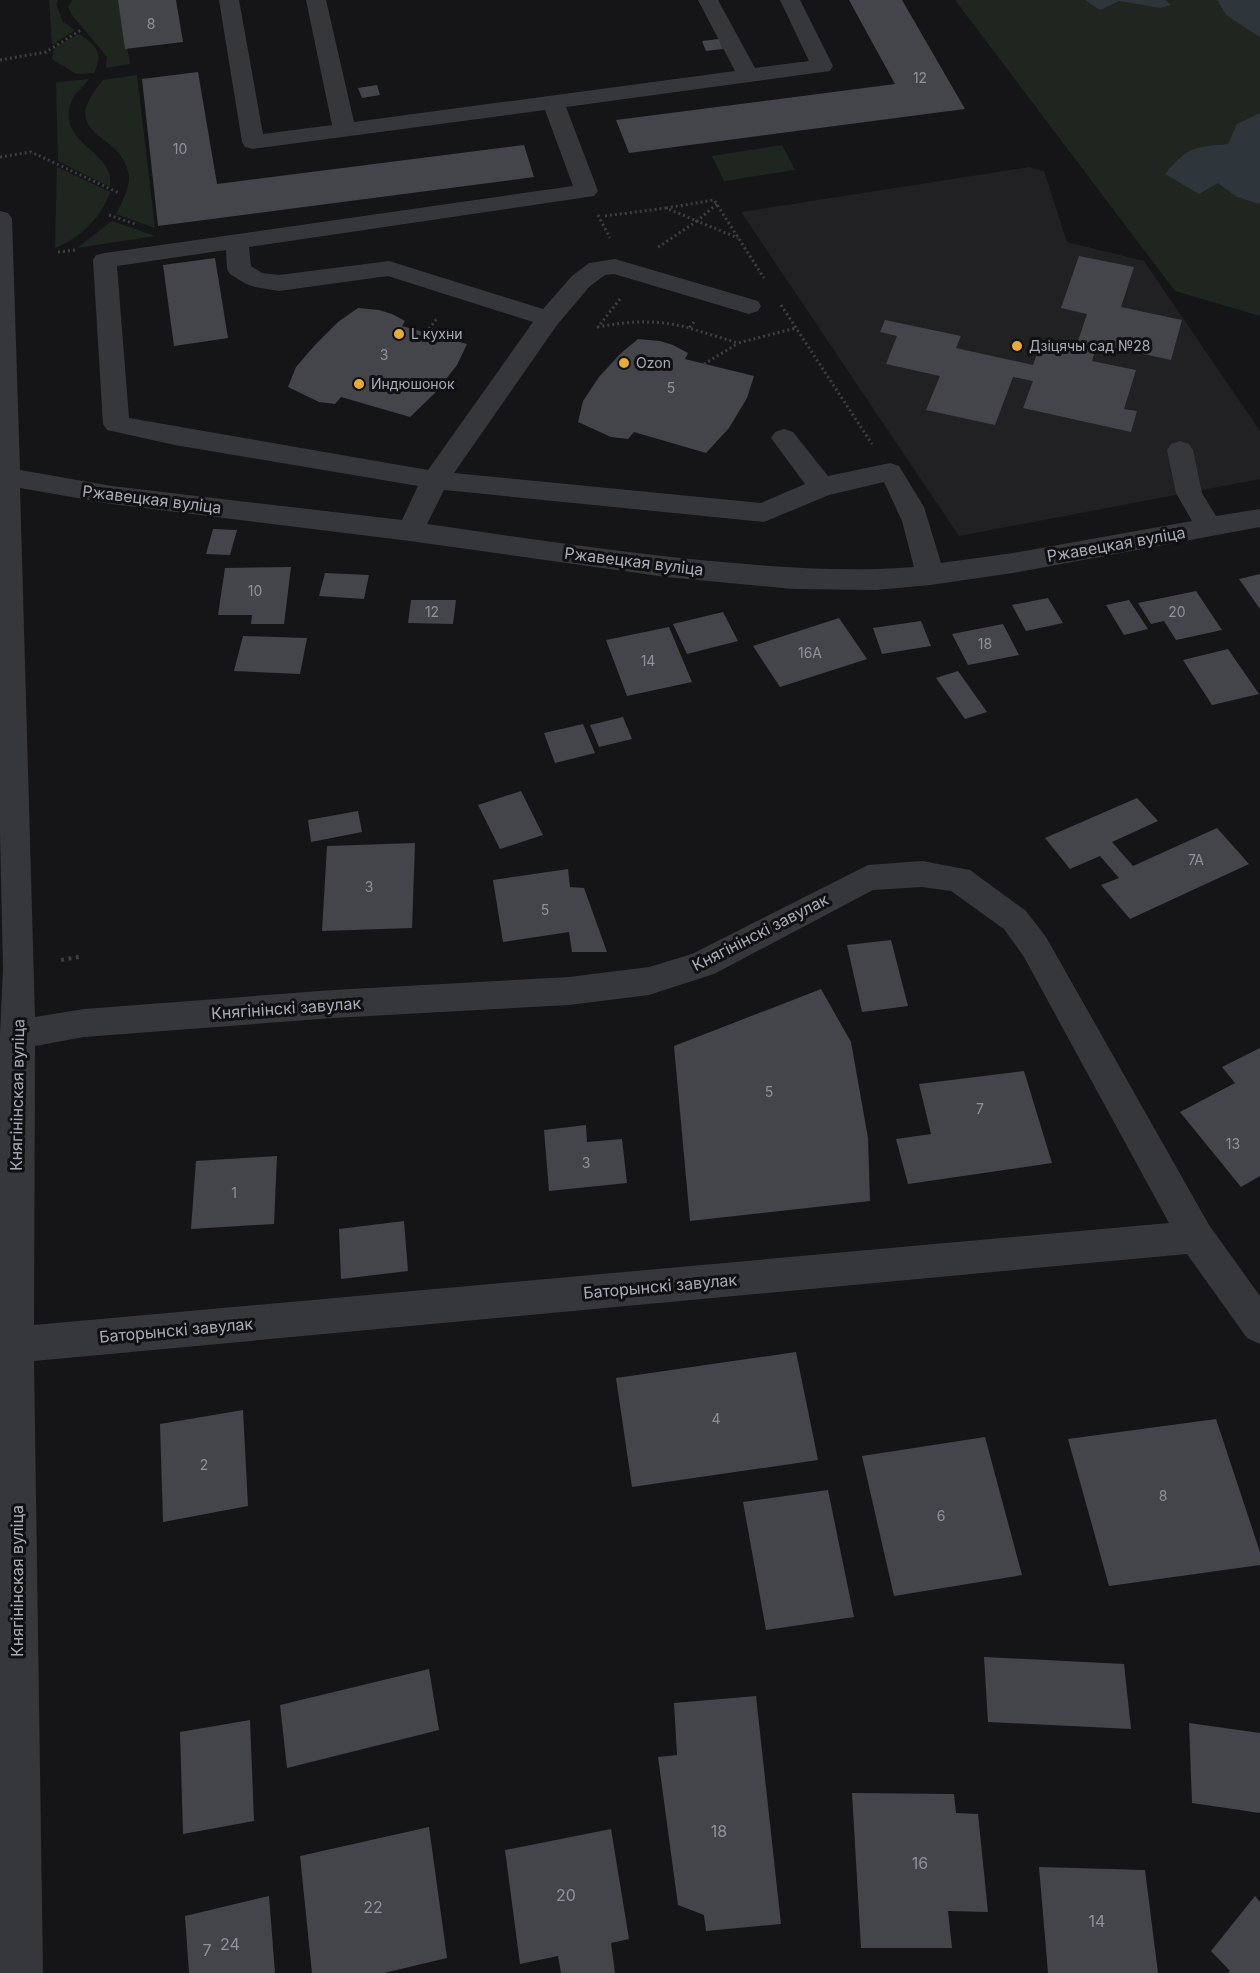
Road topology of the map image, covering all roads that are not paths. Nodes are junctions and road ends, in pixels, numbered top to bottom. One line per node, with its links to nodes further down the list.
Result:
1 (229, 0): 7 (street)
2 (316, 0): 7 (street)
3 (708, 0): 5 (street)
4 (790, 0): 5 (street)
5 (748, 76): 6 (street)
6 (553, 101): 7 (street); 9 (street)
7 (345, 131)
8 (0, 218): 14 (street, Княгінінская вуліца)
9 (237, 243): 11 (street); 15 (street)
10 (749, 306): 11 (street)
11 (548, 319): 15 (street)
12 (784, 438): 16 (street)
13 (1180, 450): 19 (street)
14 (8, 476): 17 (street, Княгінінская вуліца); 20 (street, Ржавецкая вуліца)
15 (435, 480): 16 (street); 20 (street)
16 (822, 487): 21 (street)
17 (3, 511): 22 (street, Княгінінская вуліца)
18 (1260, 518): 19 (street, Ржавецкая вуліца)
19 (1209, 527): 21 (street, Ржавецкая вуліца)
20 (410, 531): 21 (street, Ржавецкая вуліца)
21 (930, 575)
22 (18, 1035): 23 (street, Княгінінскі завулак); 25 (street, Княгінінская вуліца)
23 (1196, 1237): 24 (street); 25 (street, Баторынскі завулак)
24 (1260, 1326)
25 (7, 1345): 26 (street, Княгінінская вуліца)
26 (20, 1973)

